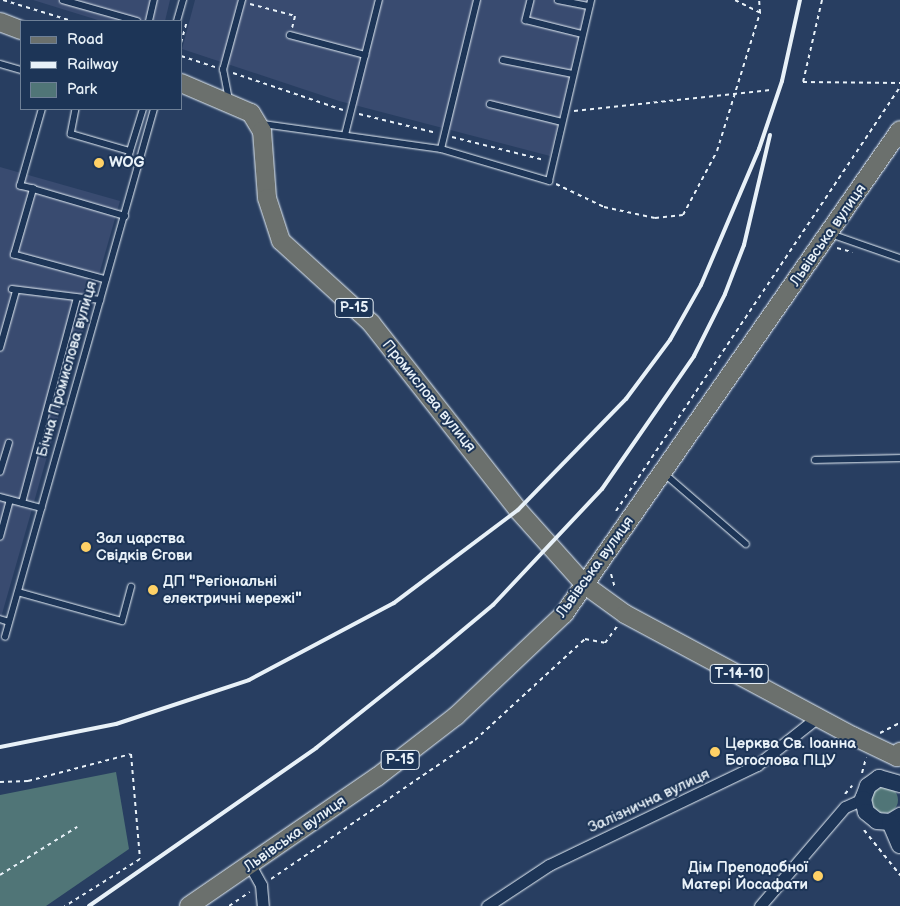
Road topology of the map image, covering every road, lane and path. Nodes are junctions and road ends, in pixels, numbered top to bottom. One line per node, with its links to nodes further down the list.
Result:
1 (3, 0): 15 (path)
2 (63, 0): 16 (lane)
3 (154, 0): 17 (lane)
4 (183, 0): 18 (lane)
5 (380, 0): 23 (lane)
6 (477, 0): 47 (lane)
7 (531, 0): 21 (lane)
8 (558, 0): 13 (lane)
9 (735, 0): 14 (path)
10 (759, 0): 14 (path)
11 (822, 0): 31 (path)
12 (242, 1): 22 (path); 28 (lane)
13 (590, 3): 21 (lane)
14 (760, 13): 34 (path)
15 (69, 20)
16 (133, 20)
17 (149, 20)
18 (178, 20)
19 (0, 22): 20 (main road)
20 (20, 30)
21 (582, 34): 29 (lane)
22 (290, 35): 23 (lane)
23 (365, 55): 41 (lane)
24 (182, 56): 28 (path)
25 (503, 60): 29 (lane)
26 (0, 64): 27 (lane)
27 (20, 70)
28 (223, 70): 35 (lane); 41 (path)
29 (573, 74): 42 (lane)
30 (182, 83): 35 (main road)
31 (900, 83)
32 (900, 86): 71 (path)
33 (770, 90): 34 (path)
34 (734, 94): 42 (path); 52 (path)
35 (229, 100): 44 (main road)
36 (490, 104): 43 (lane)
37 (42, 110): 53 (lane)
38 (76, 110): 49 (lane)
39 (143, 110): 49 (lane)
40 (154, 110): 54 (lane, Бічна Промислова вулиця)
41 (351, 112): 46 (lane); 47 (path)
42 (564, 113): 43 (lane)
43 (562, 122): 50 (lane)
44 (258, 123): 46 (lane); 75 (main road, Промислова вулиця / Р-15)
45 (900, 130): 55 (main road, Львівська вулиця)
46 (345, 135): 48 (lane)
47 (445, 135): 48 (lane); 50 (path)
48 (442, 149): 52 (lane)
49 (130, 151): 51 (lane)
50 (554, 162): 52 (lane)
51 (126, 164)
52 (549, 181)
53 (33, 189): 54 (lane); 58 (lane)
54 (125, 216): 58 (lane, Бічна Промислова вулиця)
55 (831, 240): 56 (path); 57 (lane); 66 (main road, Львівська вулиця)
56 (858, 253)
57 (900, 258)
58 (106, 280): 60 (lane, Бічна Промислова вулиця)
59 (77, 298): 60 (lane); 61 (lane); 69 (lane)
60 (100, 300): 70 (lane, Бічна Промислова вулиця)
61 (0, 348)
62 (9, 443): 65 (lane)
63 (900, 458): 64 (lane)
64 (816, 460)
65 (0, 472)
66 (663, 473): 73 (lane); 75 (main road, Львівська вулиця)
67 (0, 497): 68 (lane)
68 (10, 500): 69 (lane); 72 (lane)
69 (22, 503): 70 (lane)
70 (42, 508): 77 (lane, Бічна Промислова вулиця)
71 (615, 512)
72 (0, 537)
73 (746, 544)
74 (611, 570): 78 (path)
75 (585, 585): 83 (main road, Т-14-10); 98 (main road, Львівська вулиця / Р-15)
76 (131, 587): 77 (lane)
77 (18, 592): 80 (lane, Бічна Промислова вулиця)
78 (621, 595)
79 (0, 619): 80 (lane)
80 (10, 622): 82 (lane, Бічна Промислова вулиця)
81 (621, 622): 101 (path)
82 (5, 637)
83 (819, 716): 87 (main road, Т-14-10); 106 (street, Залізнична вулиця)
84 (900, 723): 85 (path)
85 (872, 734)
86 (862, 751): 88 (path)
87 (899, 754): 91 (main road, Т-14-10)
88 (861, 775)
89 (0, 782): 102 (path)
90 (855, 782): 92 (path)
91 (897, 782): 93 (main road, Т-14-10)
92 (843, 797)
93 (863, 799): 94 (main road); 107 (street)
94 (895, 819): 97 (main road)
95 (859, 824): 100 (path)
96 (77, 827): 99 (path)
97 (900, 845)
98 (250, 865): 101 (street); 103 (main road, Львівська вулиця / Р-15)
99 (0, 875)
100 (900, 875)
101 (261, 885): 104 (path); 105 (street)
102 (65, 906)
103 (189, 906)
104 (229, 906)
105 (263, 906)
106 (487, 906)
107 (760, 906)

